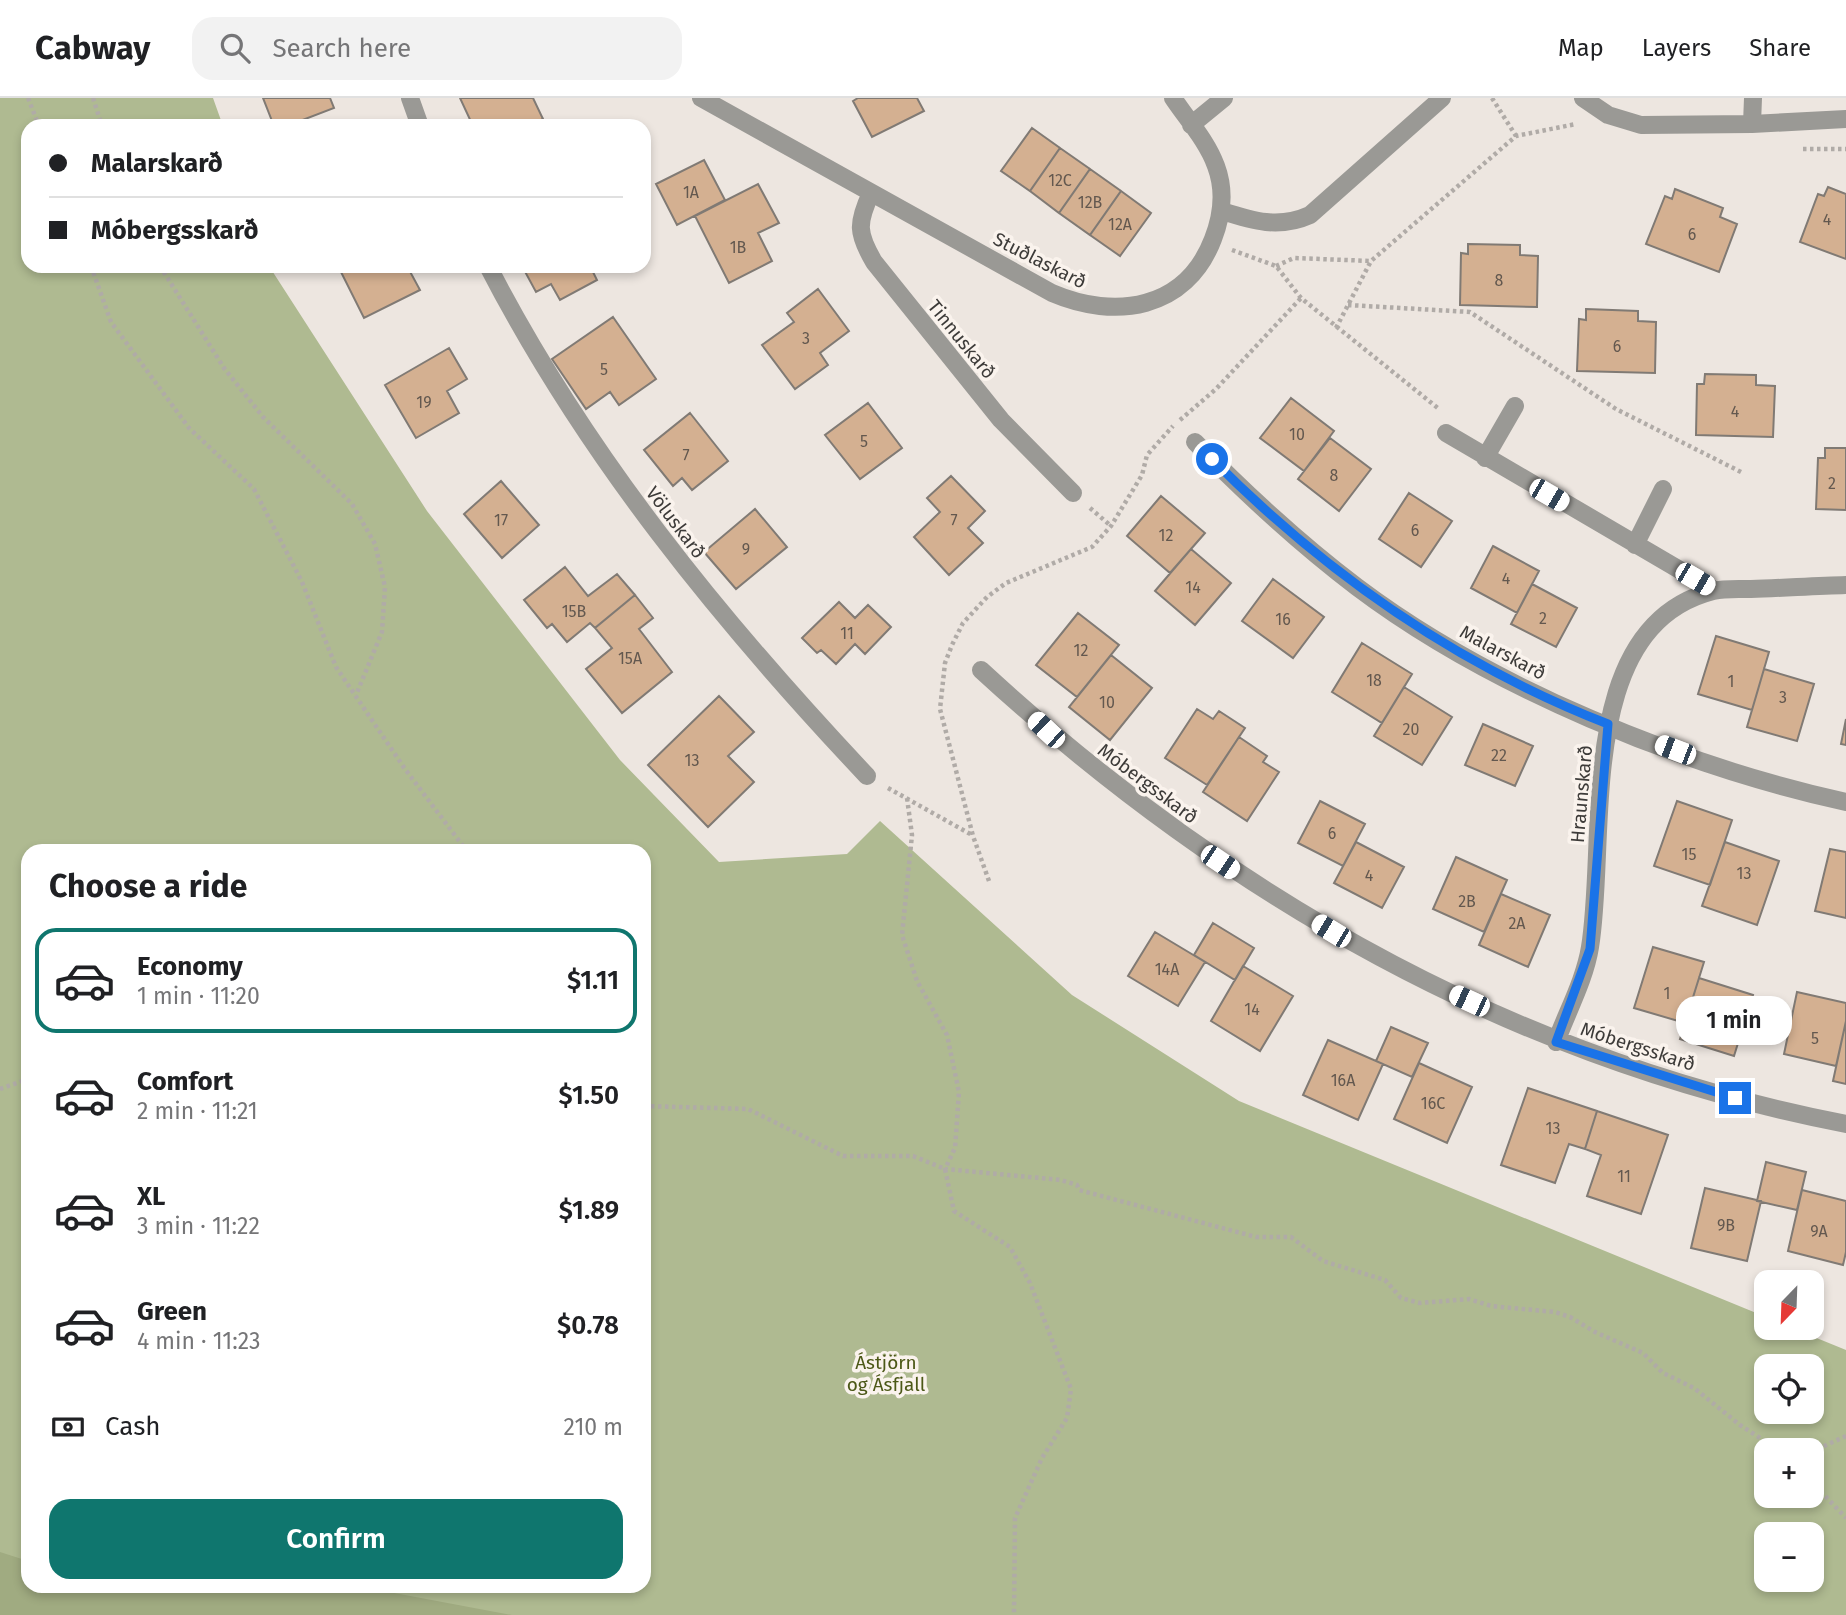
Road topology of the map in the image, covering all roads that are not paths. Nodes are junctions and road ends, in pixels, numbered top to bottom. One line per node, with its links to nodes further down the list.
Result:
1 (410, 98): 8 (street)
2 (701, 98): 12 (street, Stuðlaskarð)
3 (1173, 98): 11 (street, Stuðlaskarð)
4 (1224, 98): 11 (street)
5 (1442, 98): 13 (street)
6 (1583, 98): 10 (street)
7 (1753, 98): 10 (street)
8 (418, 119)
9 (1846, 119): 10 (street)
10 (1752, 124)
11 (1191, 125): 13 (street, Stuðlaskarð)
12 (871, 193): 13 (street, Stuðlaskarð); 20 (street, Tinnuskarð)
13 (1222, 211)
14 (492, 273): 26 (street, Völuskarð)
15 (1515, 406): 18 (street)
16 (1446, 433): 18 (street)
17 (1195, 442): 25 (street, Malarskarð)
18 (1485, 458): 21 (street)
19 (1663, 489): 21 (street)
20 (1073, 493)
21 (1635, 545): 23 (street)
22 (1846, 585): 23 (street, Hraunskarð)
23 (1714, 590): 25 (street, Hraunskarð)
24 (981, 670): 28 (street, Móbergsskarð)
25 (1608, 724): 27 (street, Malarskarð); 28 (street, Hraunskarð)
26 (867, 776)
27 (1846, 802)
28 (1556, 1042): 29 (street, Móbergsskarð)
29 (1846, 1124)

